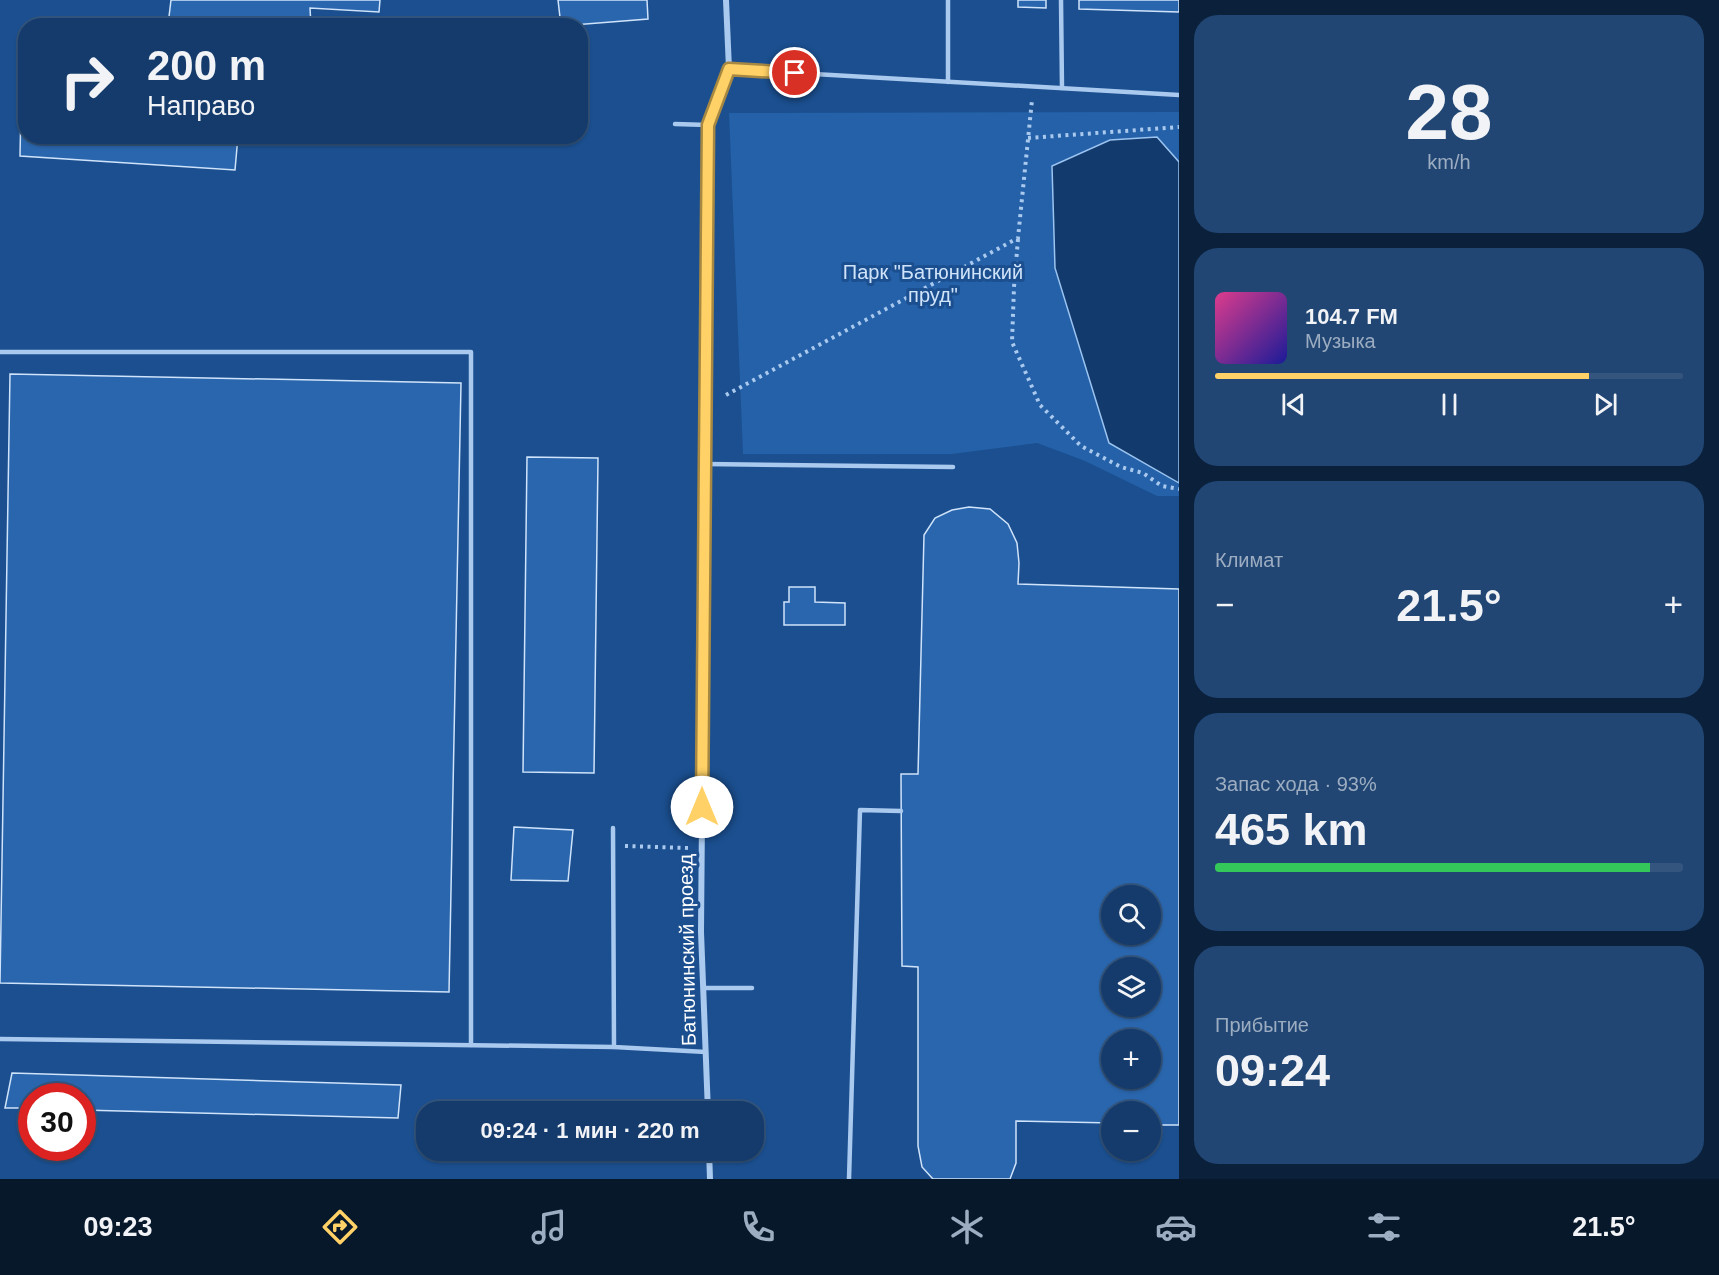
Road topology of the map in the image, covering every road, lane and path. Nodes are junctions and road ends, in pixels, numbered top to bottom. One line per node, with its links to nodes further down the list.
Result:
1 (726, 0): 4 (street, Батюнинский проезд)
2 (948, 0): 5 (lane)
3 (1061, 0): 7 (lane)
4 (729, 69): 5 (lane); 10 (street, Батюнинский проезд)
5 (948, 82): 6 (lane)
6 (1034, 87): 7 (lane); 12 (path)
7 (1062, 87): 8 (lane)
8 (1179, 95)
9 (675, 124): 10 (lane)
10 (708, 125): 16 (street, Батюнинский проезд)
11 (1179, 128): 12 (path)
12 (1028, 138): 13 (path)
13 (1018, 238): 15 (path); 18 (path)
14 (0, 352): 26 (lane)
15 (726, 395)
16 (705, 464): 17 (lane); 22 (street, Батюнинский проезд)
17 (952, 467)
18 (1179, 489)
19 (901, 811): 32 (lane)
20 (613, 828): 21 (lane)
21 (613, 846): 22 (path); 27 (lane)
22 (702, 848): 23 (street, Батюнинский проезд)
23 (703, 988): 24 (lane); 28 (street, Батюнинский проезд)
24 (752, 988)
25 (0, 1039): 26 (lane)
26 (471, 1045): 27 (lane)
27 (614, 1047): 28 (lane)
28 (706, 1052): 29 (street, Батюнинский проезд)
29 (708, 1101)
30 (709, 1161): 31 (street)
31 (710, 1179)
32 (849, 1179)

